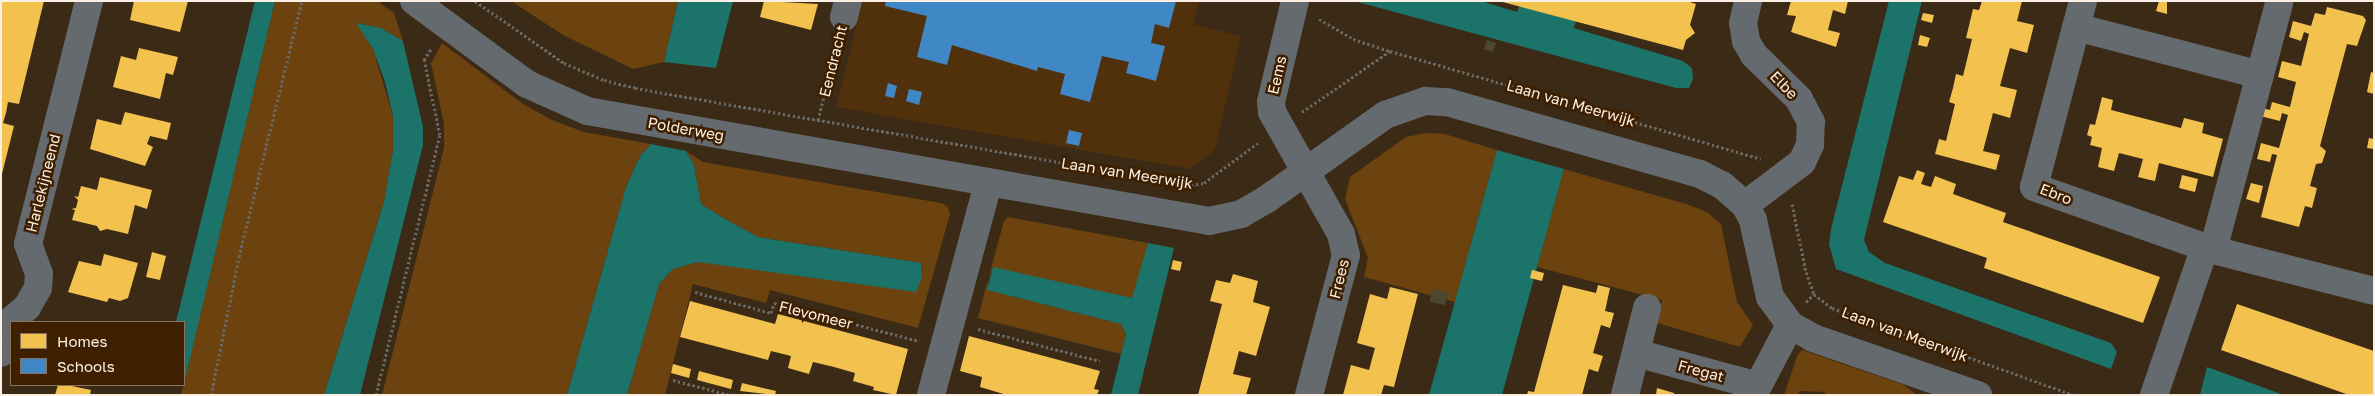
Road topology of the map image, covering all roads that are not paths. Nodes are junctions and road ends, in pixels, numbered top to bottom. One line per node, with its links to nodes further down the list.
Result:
1 (89, 1): 16 (street, Harlekijneend)
2 (414, 1): 10 (street, Polderweg)
3 (1748, 1): 11 (street, Elbe)
4 (2083, 1): 7 (street, Ebro)
5 (2279, 3): 8 (street)
6 (1293, 6): 9 (street, Eems)
7 (2076, 27): 8 (street); 12 (street, Ebro)
8 (2260, 75): 12 (street)
9 (1306, 170): 10 (street); 11 (street); 22 (street, Frees)
10 (988, 184): 21 (street)
11 (1745, 205): 17 (street)
12 (2209, 249): 13 (street, Ebro); 25 (street)
13 (2374, 291)
14 (1647, 308): 18 (street)
15 (10, 321): 19 (street, Harlekijneend)
16 (10, 321)
17 (1790, 325): 18 (street, Fregat); 20 (street)
18 (1636, 353): 23 (street)
19 (1, 354)
20 (1941, 389): 24 (street)
21 (931, 395)
22 (1309, 395)
23 (1625, 395)
24 (1978, 395)
25 (2154, 395)

